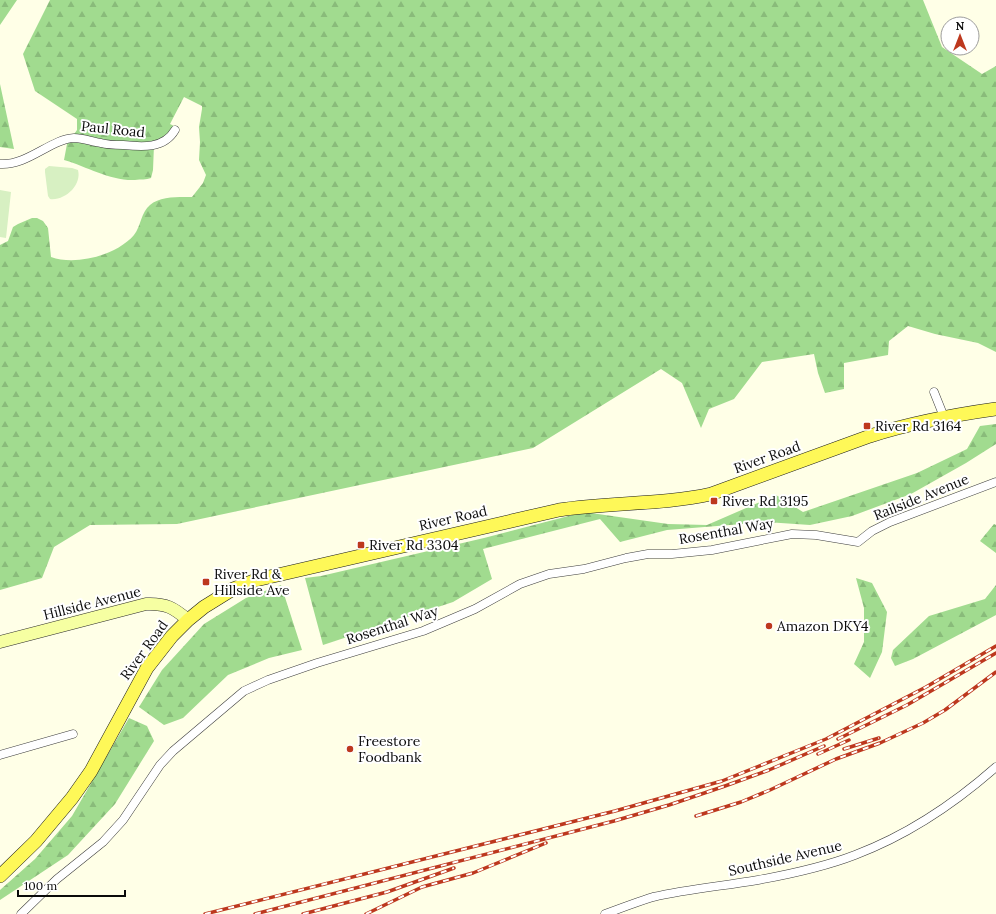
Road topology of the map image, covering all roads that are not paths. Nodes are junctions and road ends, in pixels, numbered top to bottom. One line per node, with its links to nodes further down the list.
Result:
1 (175, 130): 2 (street, Paul Road)
2 (0, 164)
3 (934, 392): 5 (street)
4 (996, 409): 5 (main road, River Road)
5 (944, 417): 8 (main road, River Road)
6 (996, 482): 7 (street, Railside Avenue)
7 (858, 542): 14 (street, Rosenthal Way)
8 (188, 620): 9 (street, Hillside Avenue); 13 (main road, River Road)
9 (0, 642)
10 (73, 734): 11 (street)
11 (0, 755)
12 (996, 767): 15 (street, Southside Avenue)
13 (1, 872)
14 (21, 914)
15 (604, 914)

